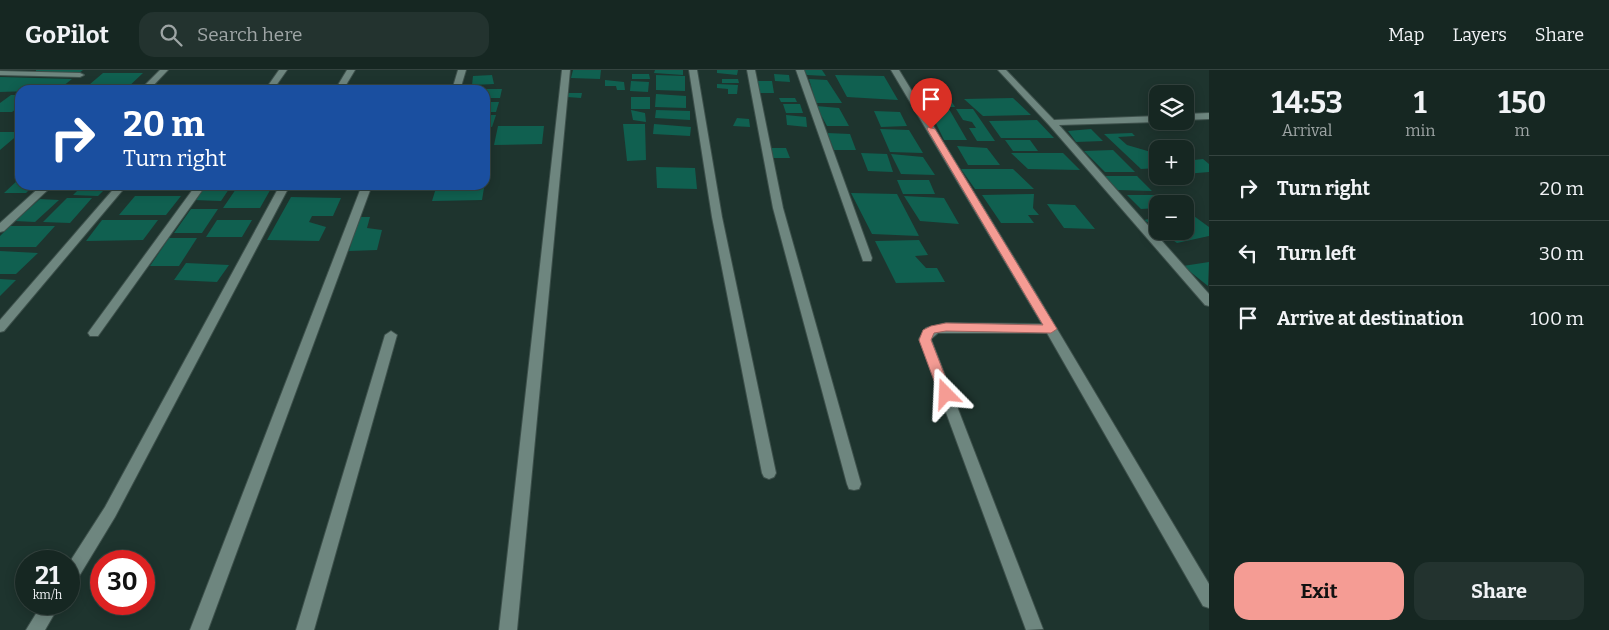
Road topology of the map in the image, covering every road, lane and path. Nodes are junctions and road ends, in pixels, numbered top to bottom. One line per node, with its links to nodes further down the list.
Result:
1 (164, 70): 13 (street)
2 (284, 70): 14 (street)
3 (351, 70): 15 (street)
4 (462, 70): 16 (street)
5 (566, 70): 41 (street)
6 (693, 70): 33 (street)
7 (751, 70): 34 (street)
8 (800, 70): 27 (street)
9 (896, 70): 30 (street)
10 (1002, 70): 20 (street)
11 (0, 73): 12 (street)
12 (80, 75)
13 (149, 85)
14 (273, 85)
15 (342, 85)
16 (458, 85)
17 (1209, 116): 18 (street)
18 (1194, 117)
19 (1149, 119): 20 (street)
20 (1052, 123): 28 (street)
21 (43, 190): 26 (street)
22 (118, 190): 29 (street)
23 (197, 190): 31 (street)
24 (282, 190): 35 (street)
25 (365, 190): 39 (street)
26 (0, 229)
27 (867, 258)
28 (1209, 302)
29 (0, 328)
30 (1051, 329): 36 (street); 42 (street)
31 (94, 333)
32 (391, 335): 40 (street)
33 (769, 473)
34 (854, 484)
35 (80, 559)
36 (1209, 600)
37 (45, 615): 38 (street)
38 (35, 630)
39 (200, 630)
40 (305, 630)
41 (508, 630)
42 (1034, 630)

